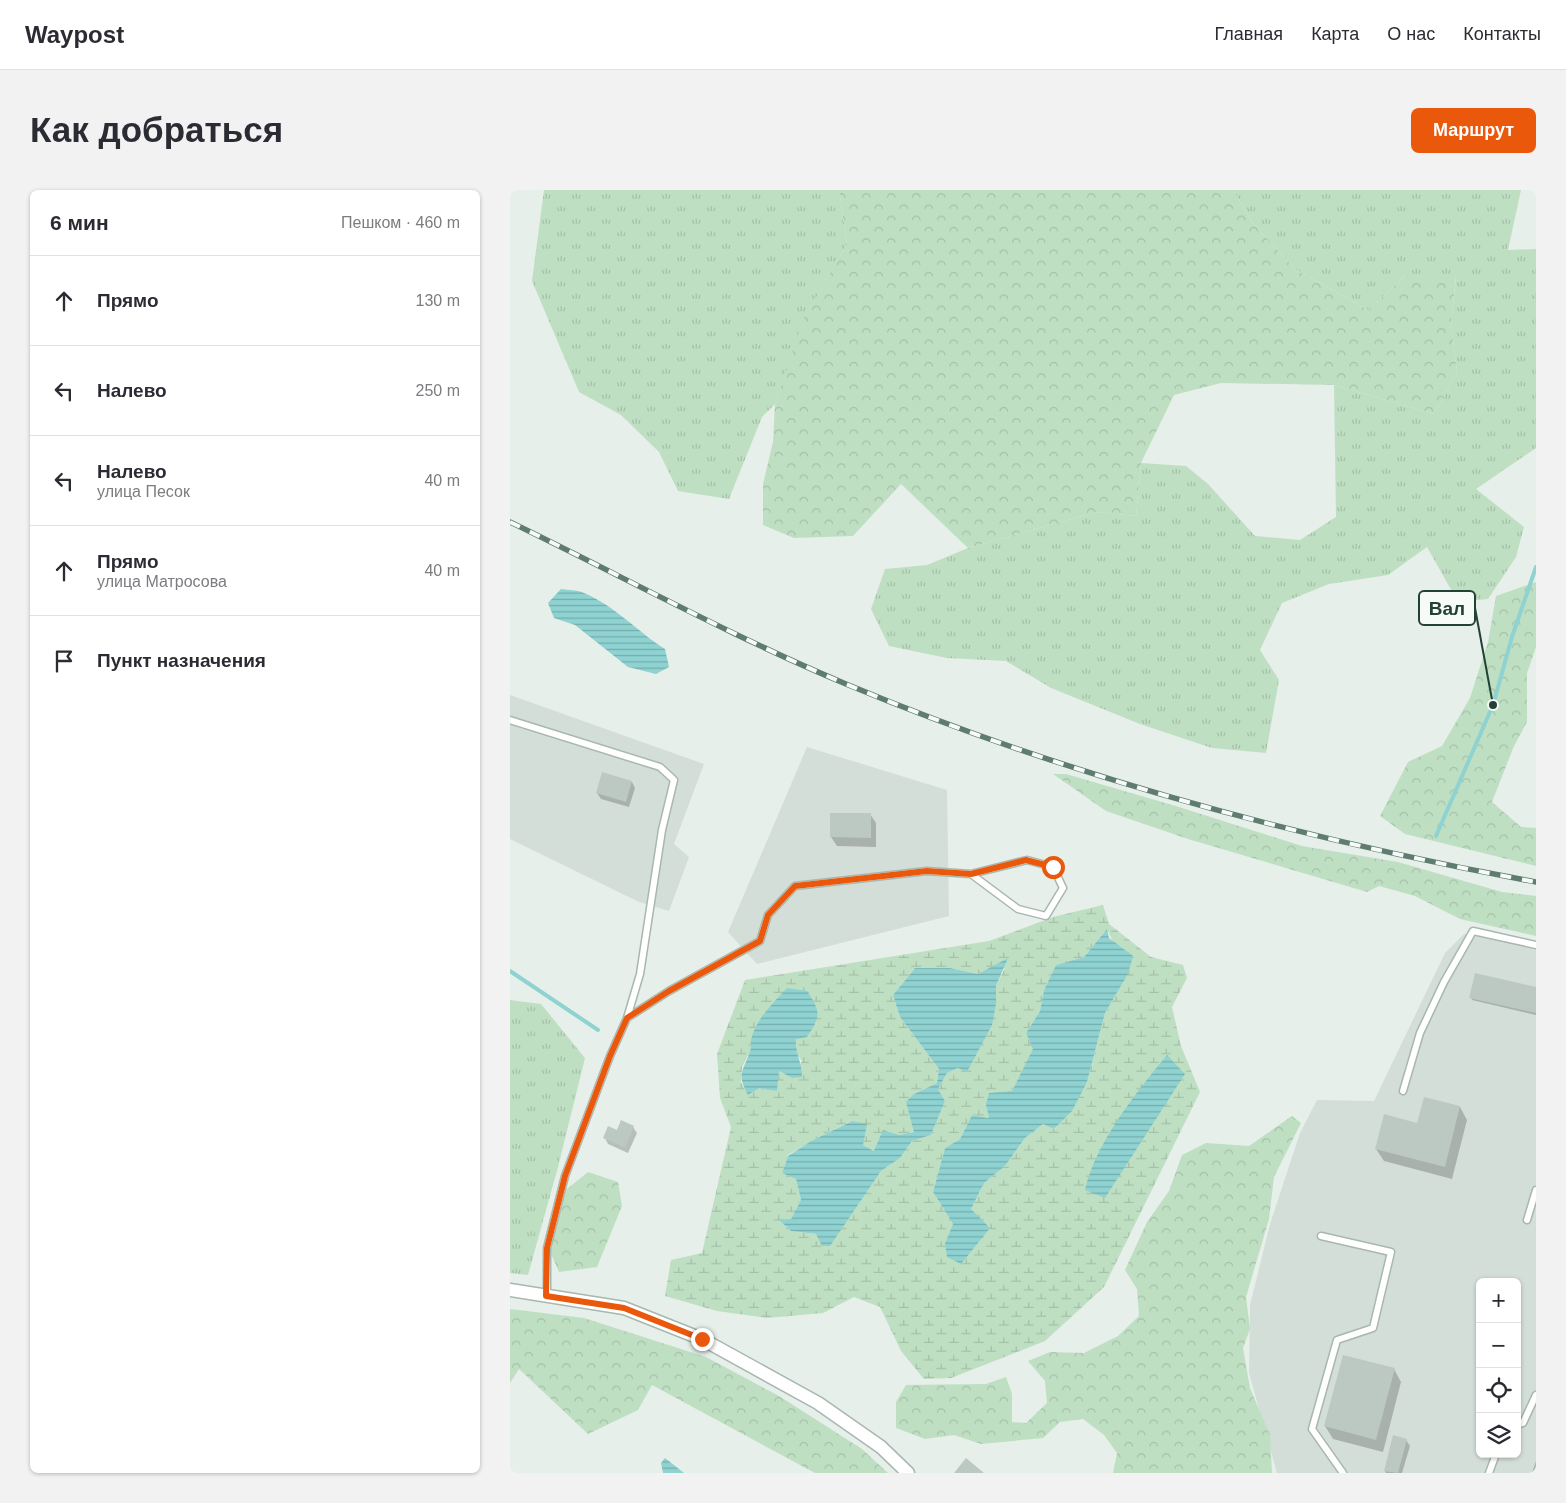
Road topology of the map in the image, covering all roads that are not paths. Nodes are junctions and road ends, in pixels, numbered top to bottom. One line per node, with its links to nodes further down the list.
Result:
1 (510, 720): 4 (lane)
2 (971, 874): 2 (lane); 4 (lane)
3 (1536, 944): 5 (lane)
4 (627, 1018): 10 (lane)
5 (1403, 1091)
6 (1536, 1190): 7 (lane)
7 (1528, 1220)
8 (1321, 1236): 15 (lane)
9 (510, 1290): 10 (street)
10 (546, 1296): 14 (street)
11 (1536, 1395): 12 (lane)
12 (1521, 1424)
13 (1495, 1458): 16 (lane)
14 (908, 1473)
15 (1343, 1473)
16 (1489, 1473)

